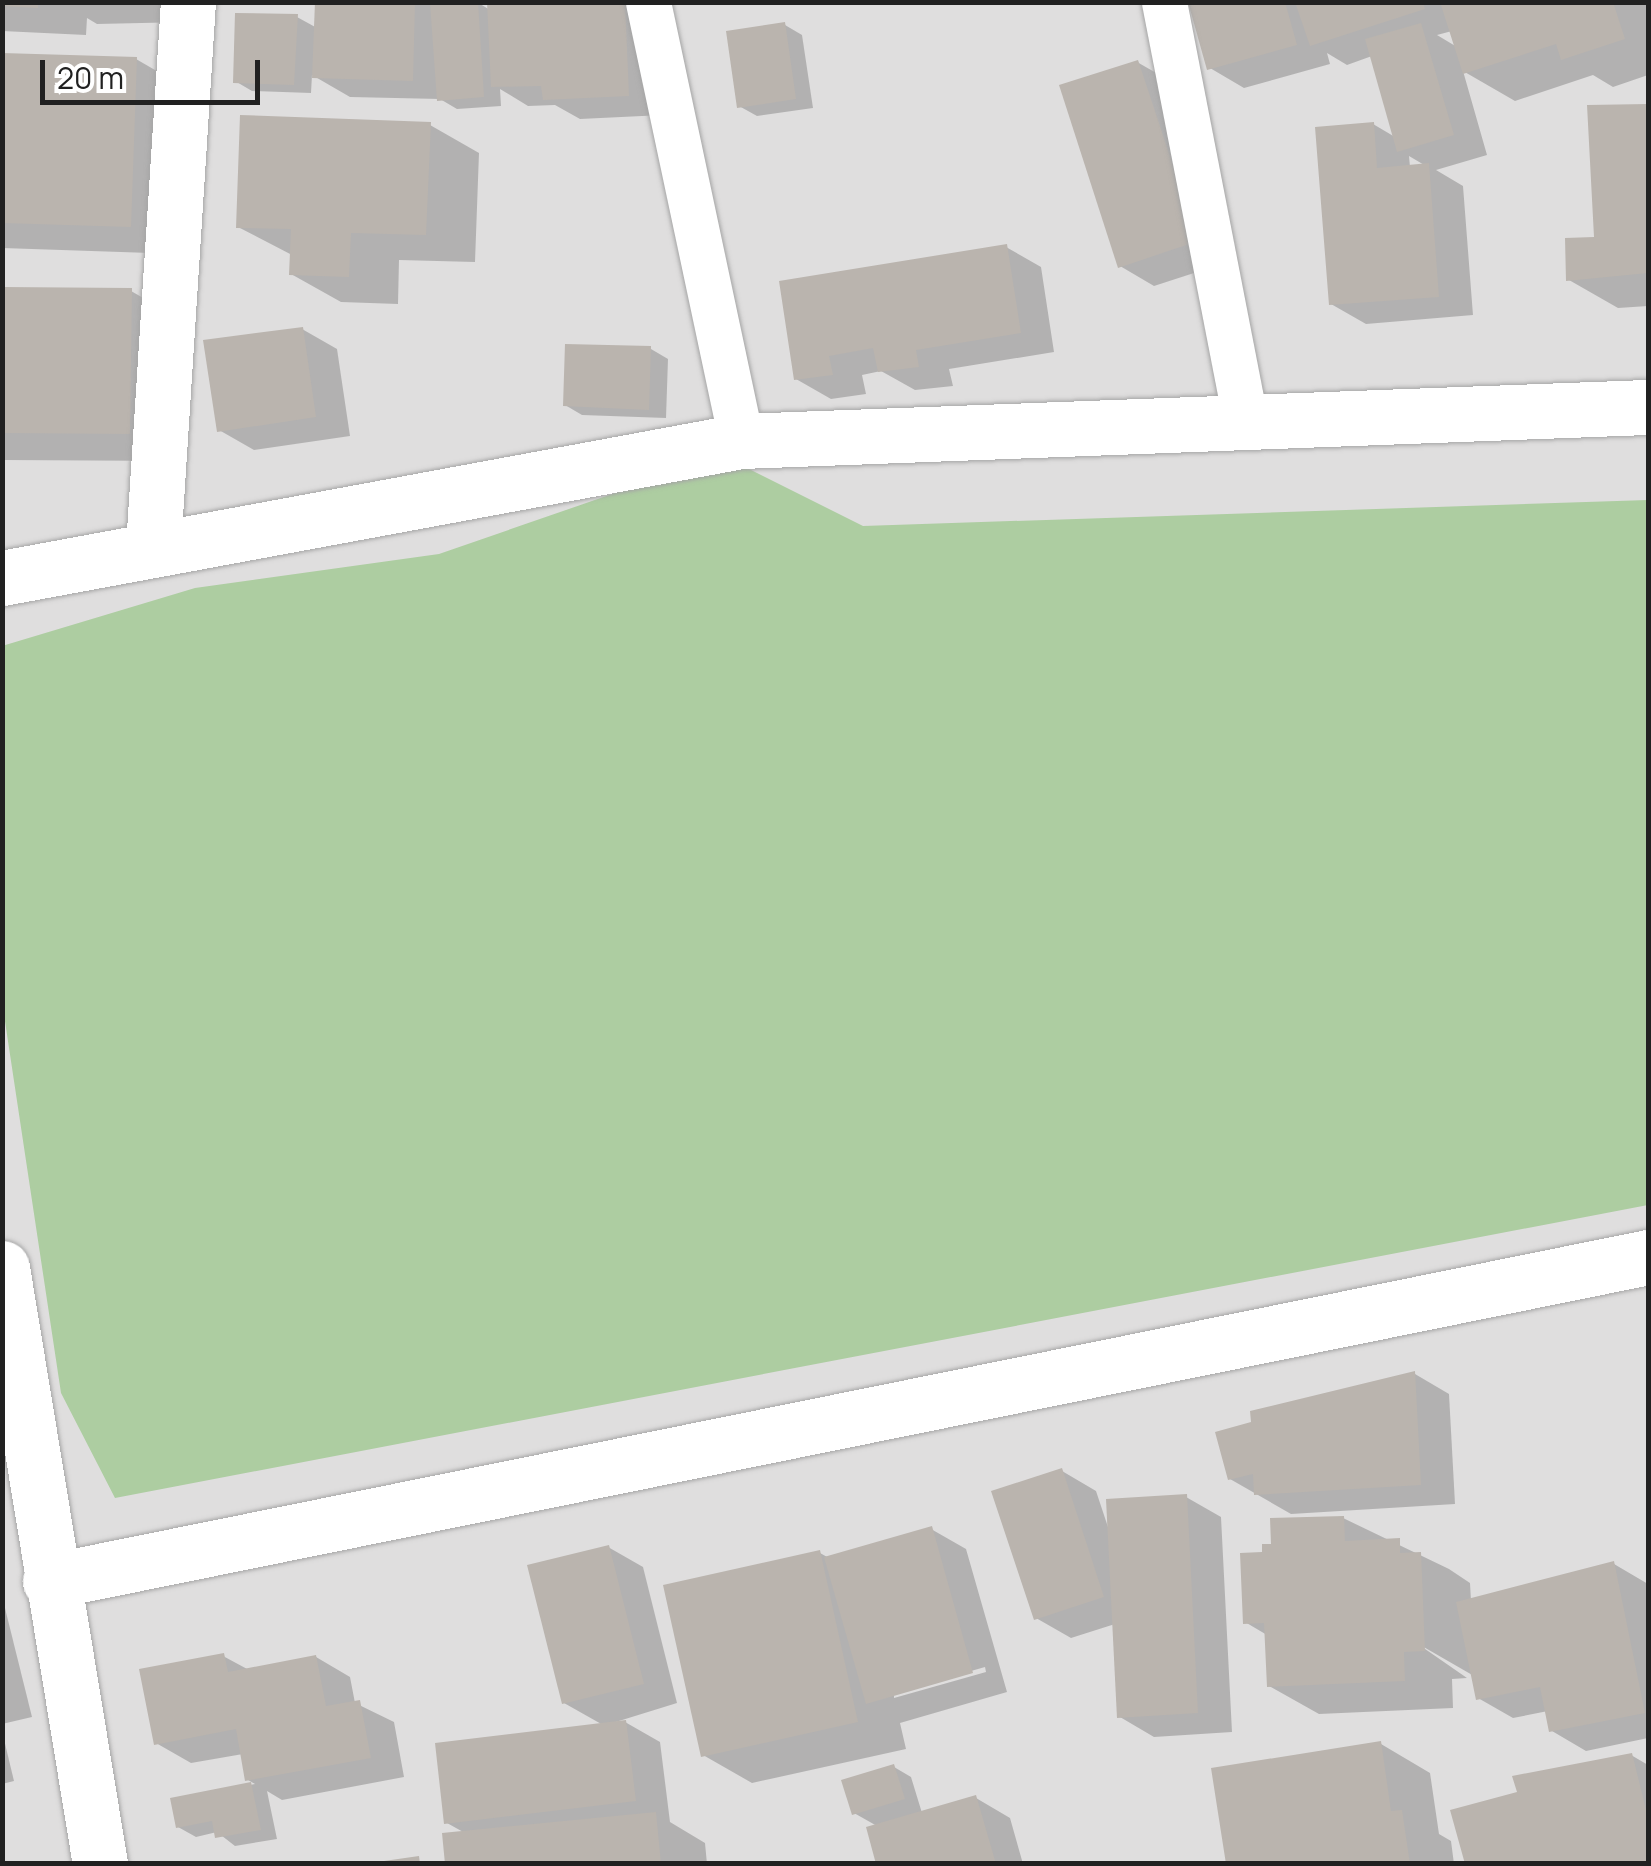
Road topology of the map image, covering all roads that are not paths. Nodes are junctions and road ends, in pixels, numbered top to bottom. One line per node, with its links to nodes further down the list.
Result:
1 (188, 2): 7 (street)
2 (648, 2): 6 (lane)
3 (1164, 2): 5 (lane)
4 (1648, 407): 5 (street)
5 (1246, 422): 6 (street)
6 (741, 441): 7 (street)
7 (154, 547): 8 (street)
8 (2, 578)
9 (1648, 1257): 11 (street)
10 (2, 1268): 11 (street)
11 (50, 1581): 12 (street)
12 (100, 1864)

